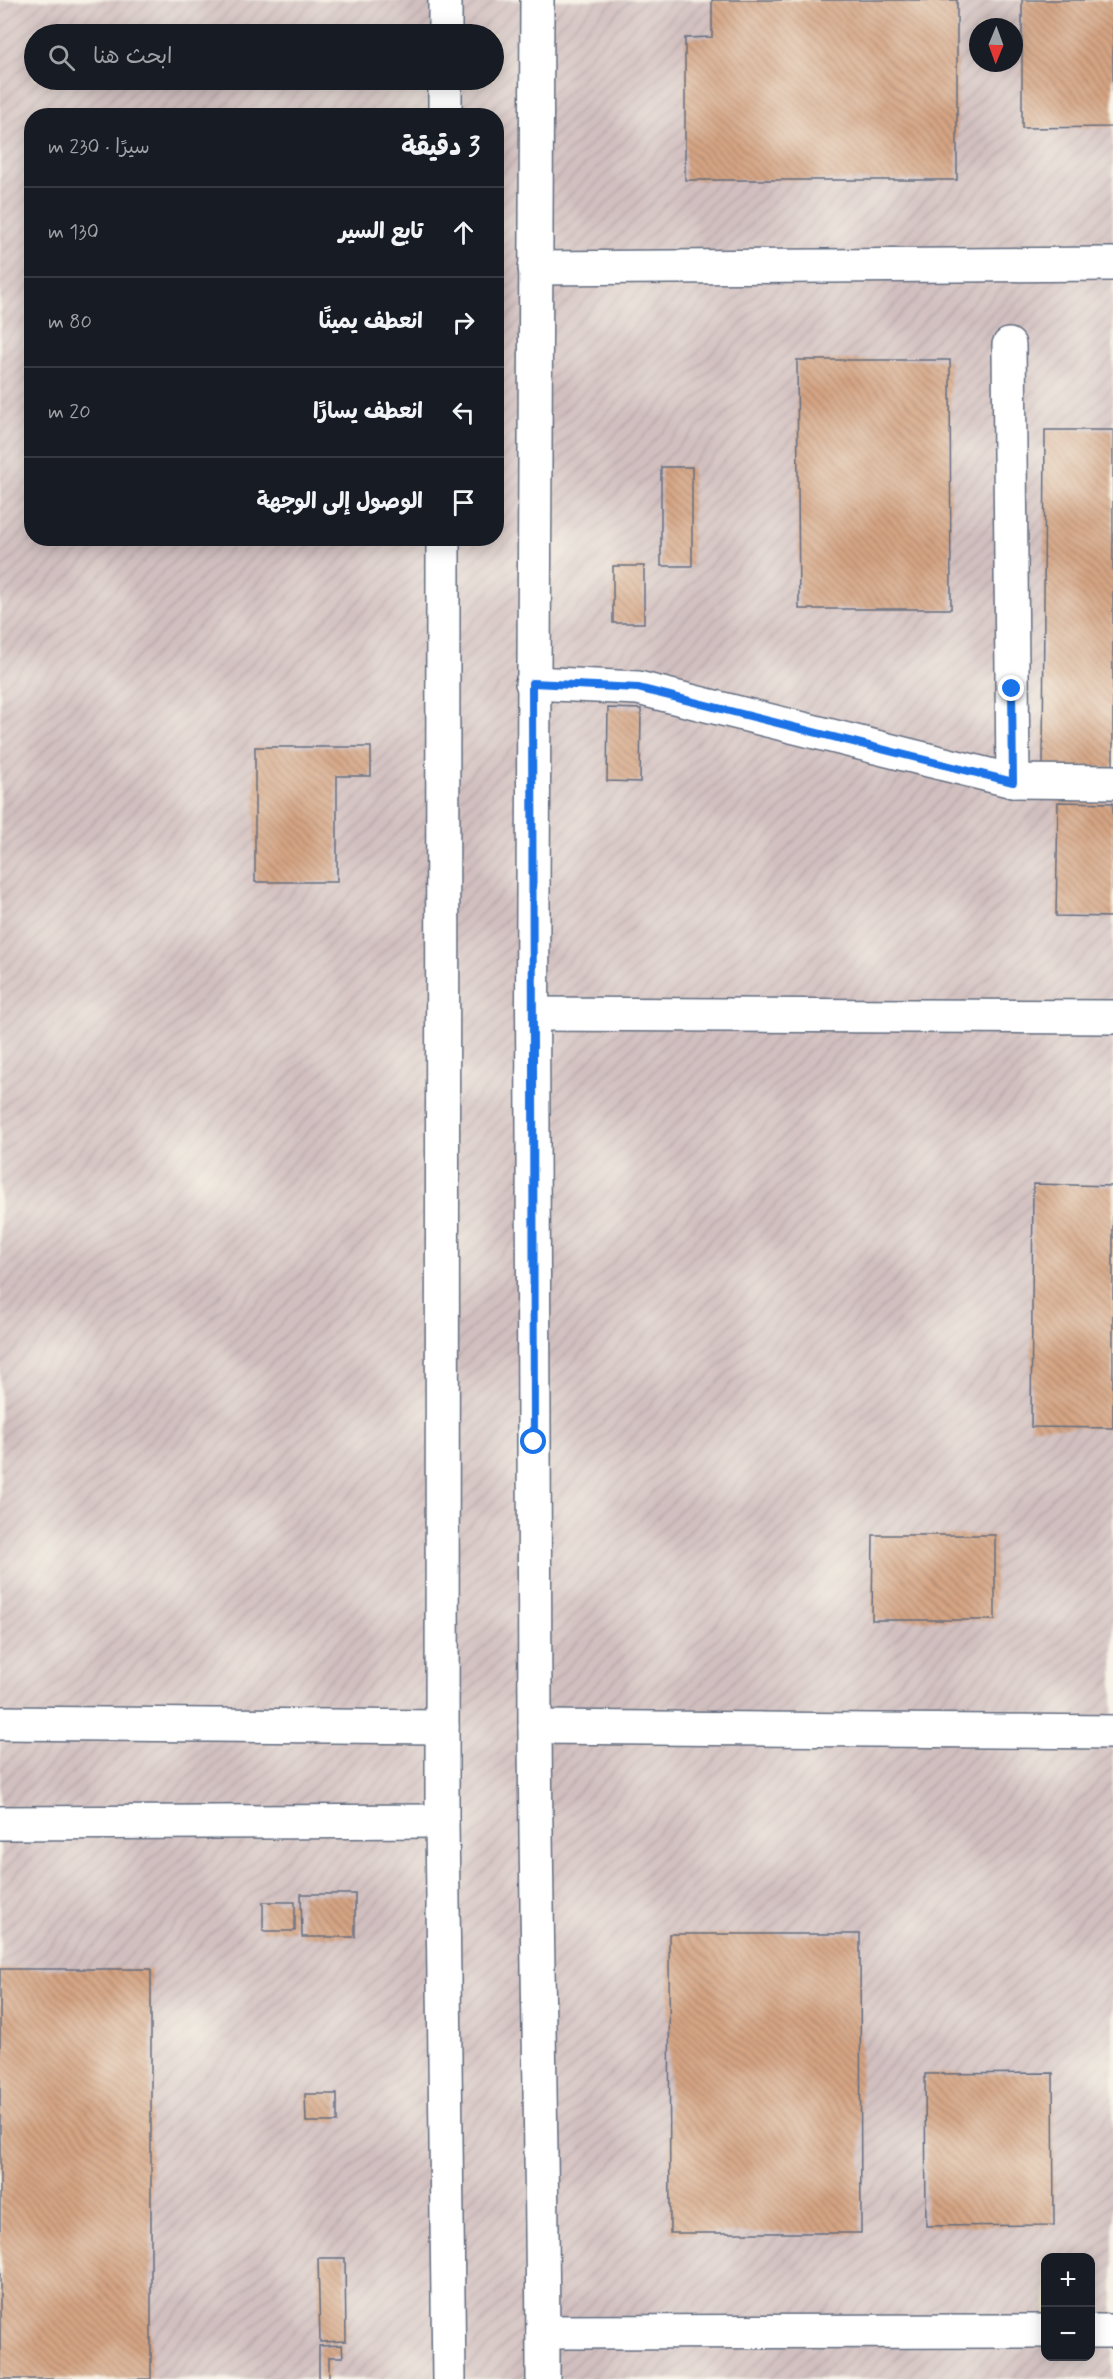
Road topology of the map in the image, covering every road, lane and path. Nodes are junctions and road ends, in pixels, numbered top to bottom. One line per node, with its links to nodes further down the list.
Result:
1 (445, 0): 3 (street)
2 (537, 0): 7 (street)
3 (445, 24)
4 (445, 90): 5 (street)
5 (445, 108)
6 (1113, 264): 7 (street)
7 (535, 268): 10 (street)
8 (1009, 345): 11 (street)
9 (443, 546): 16 (street)
10 (532, 683): 11 (street); 13 (street)
11 (1013, 782): 12 (street)
12 (1113, 782)
13 (533, 1014): 14 (street); 17 (street)
14 (1113, 1017)
15 (0, 1723): 16 (street)
16 (442, 1727): 19 (street)
17 (535, 1727): 18 (street); 24 (street)
18 (1113, 1732)
19 (442, 1821): 20 (street); 25 (street)
20 (0, 1823)
21 (1041, 2331): 24 (street)
22 (1095, 2331): 23 (street)
23 (1113, 2331)
24 (543, 2332): 26 (street)
25 (449, 2379)
26 (543, 2379)

